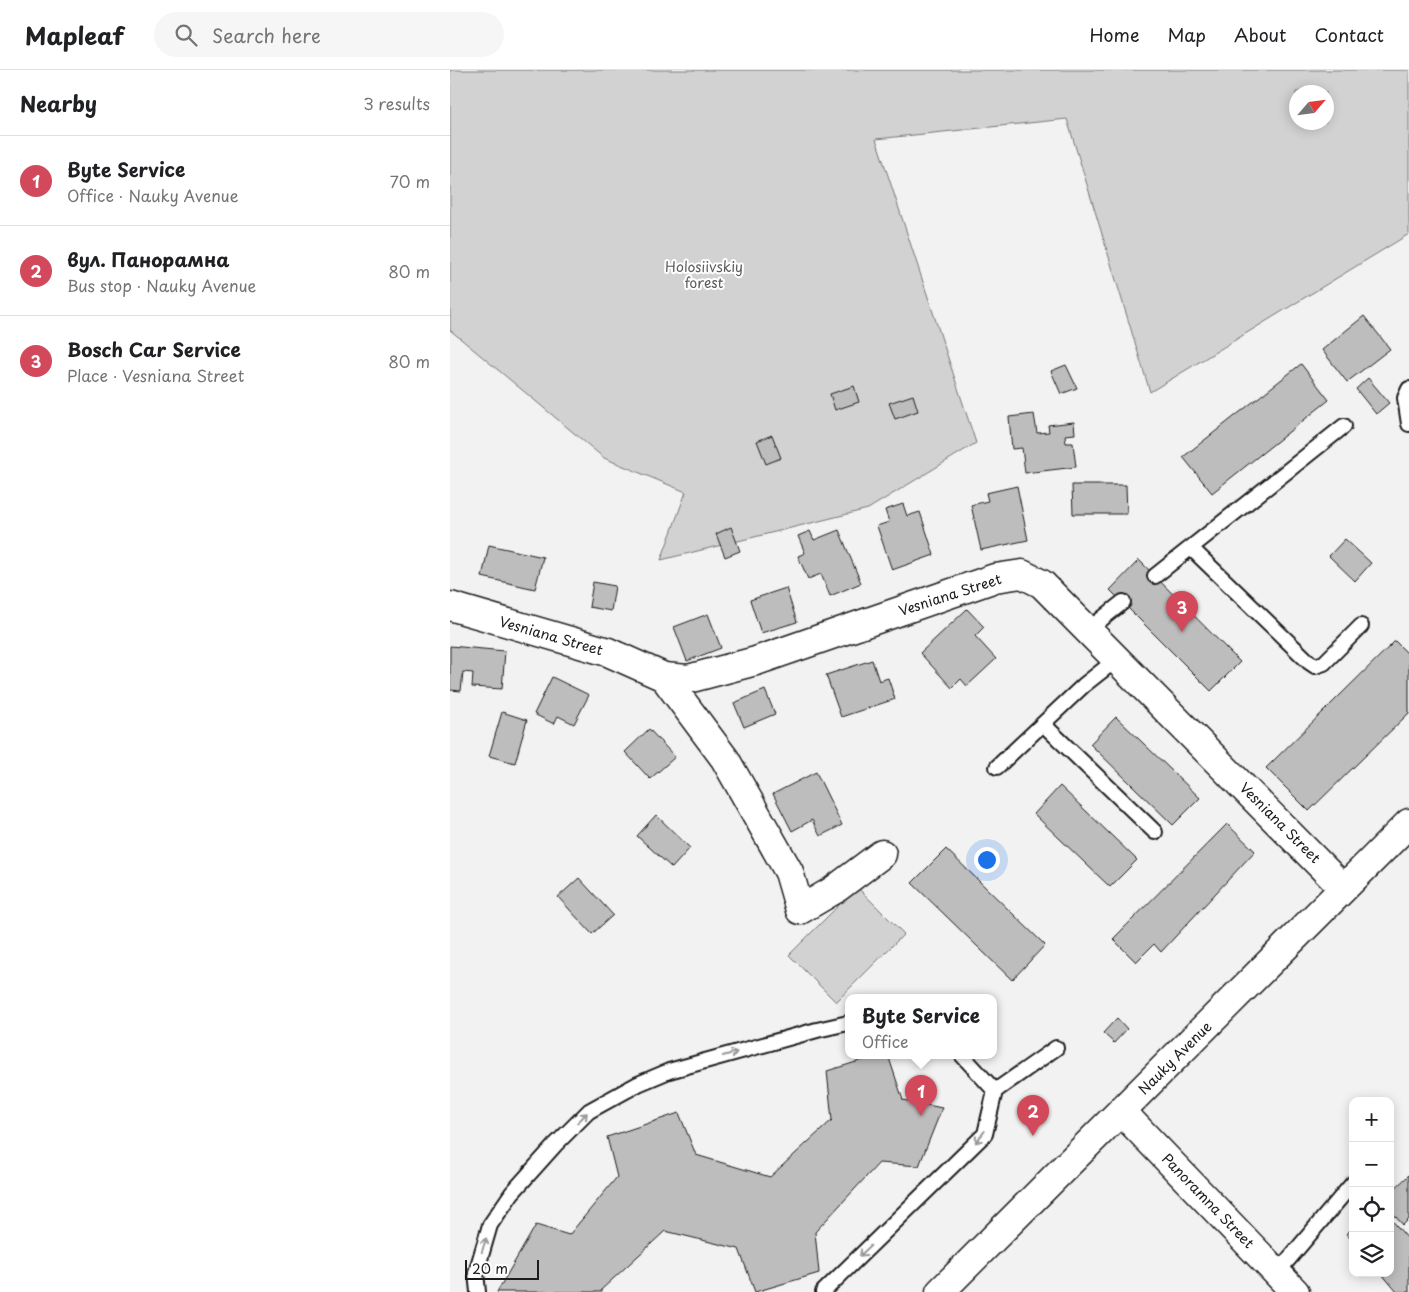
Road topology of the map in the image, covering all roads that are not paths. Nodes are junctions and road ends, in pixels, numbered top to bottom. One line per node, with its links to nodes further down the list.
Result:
1 (1409, 389): 2 (lane)
2 (1409, 424)
3 (1344, 426): 4 (lane)
4 (1191, 548): 5 (lane); 8 (lane)
5 (1155, 576)
6 (1123, 602): 9 (lane)
7 (450, 606): 11 (street, Vesniana Street)
8 (1361, 626)
9 (1088, 630): 10 (street, Vesniana Street); 11 (street, Vesniana Street)
10 (1117, 659): 12 (lane); 17 (street, Vesniana Street)
11 (664, 677): 16 (street)
12 (1043, 724): 13 (lane); 15 (lane)
13 (997, 767)
14 (1409, 823): 17 (street, Nauky Avenue)
15 (1154, 832)
16 (882, 854)
17 (1344, 888): 22 (street, Nauky Avenue)
18 (845, 1024): 25 (lane, one-way to 18)
19 (1056, 1048): 21 (lane)
20 (966, 1059): 21 (lane)
21 (995, 1091): 26 (lane, one-way to 26)
22 (1121, 1111): 24 (street, Panoramna Street); 27 (street, Nauky Avenue)
23 (1350, 1187): 24 (lane)
24 (1286, 1283)
25 (478, 1292)
26 (823, 1292)
27 (940, 1292)

